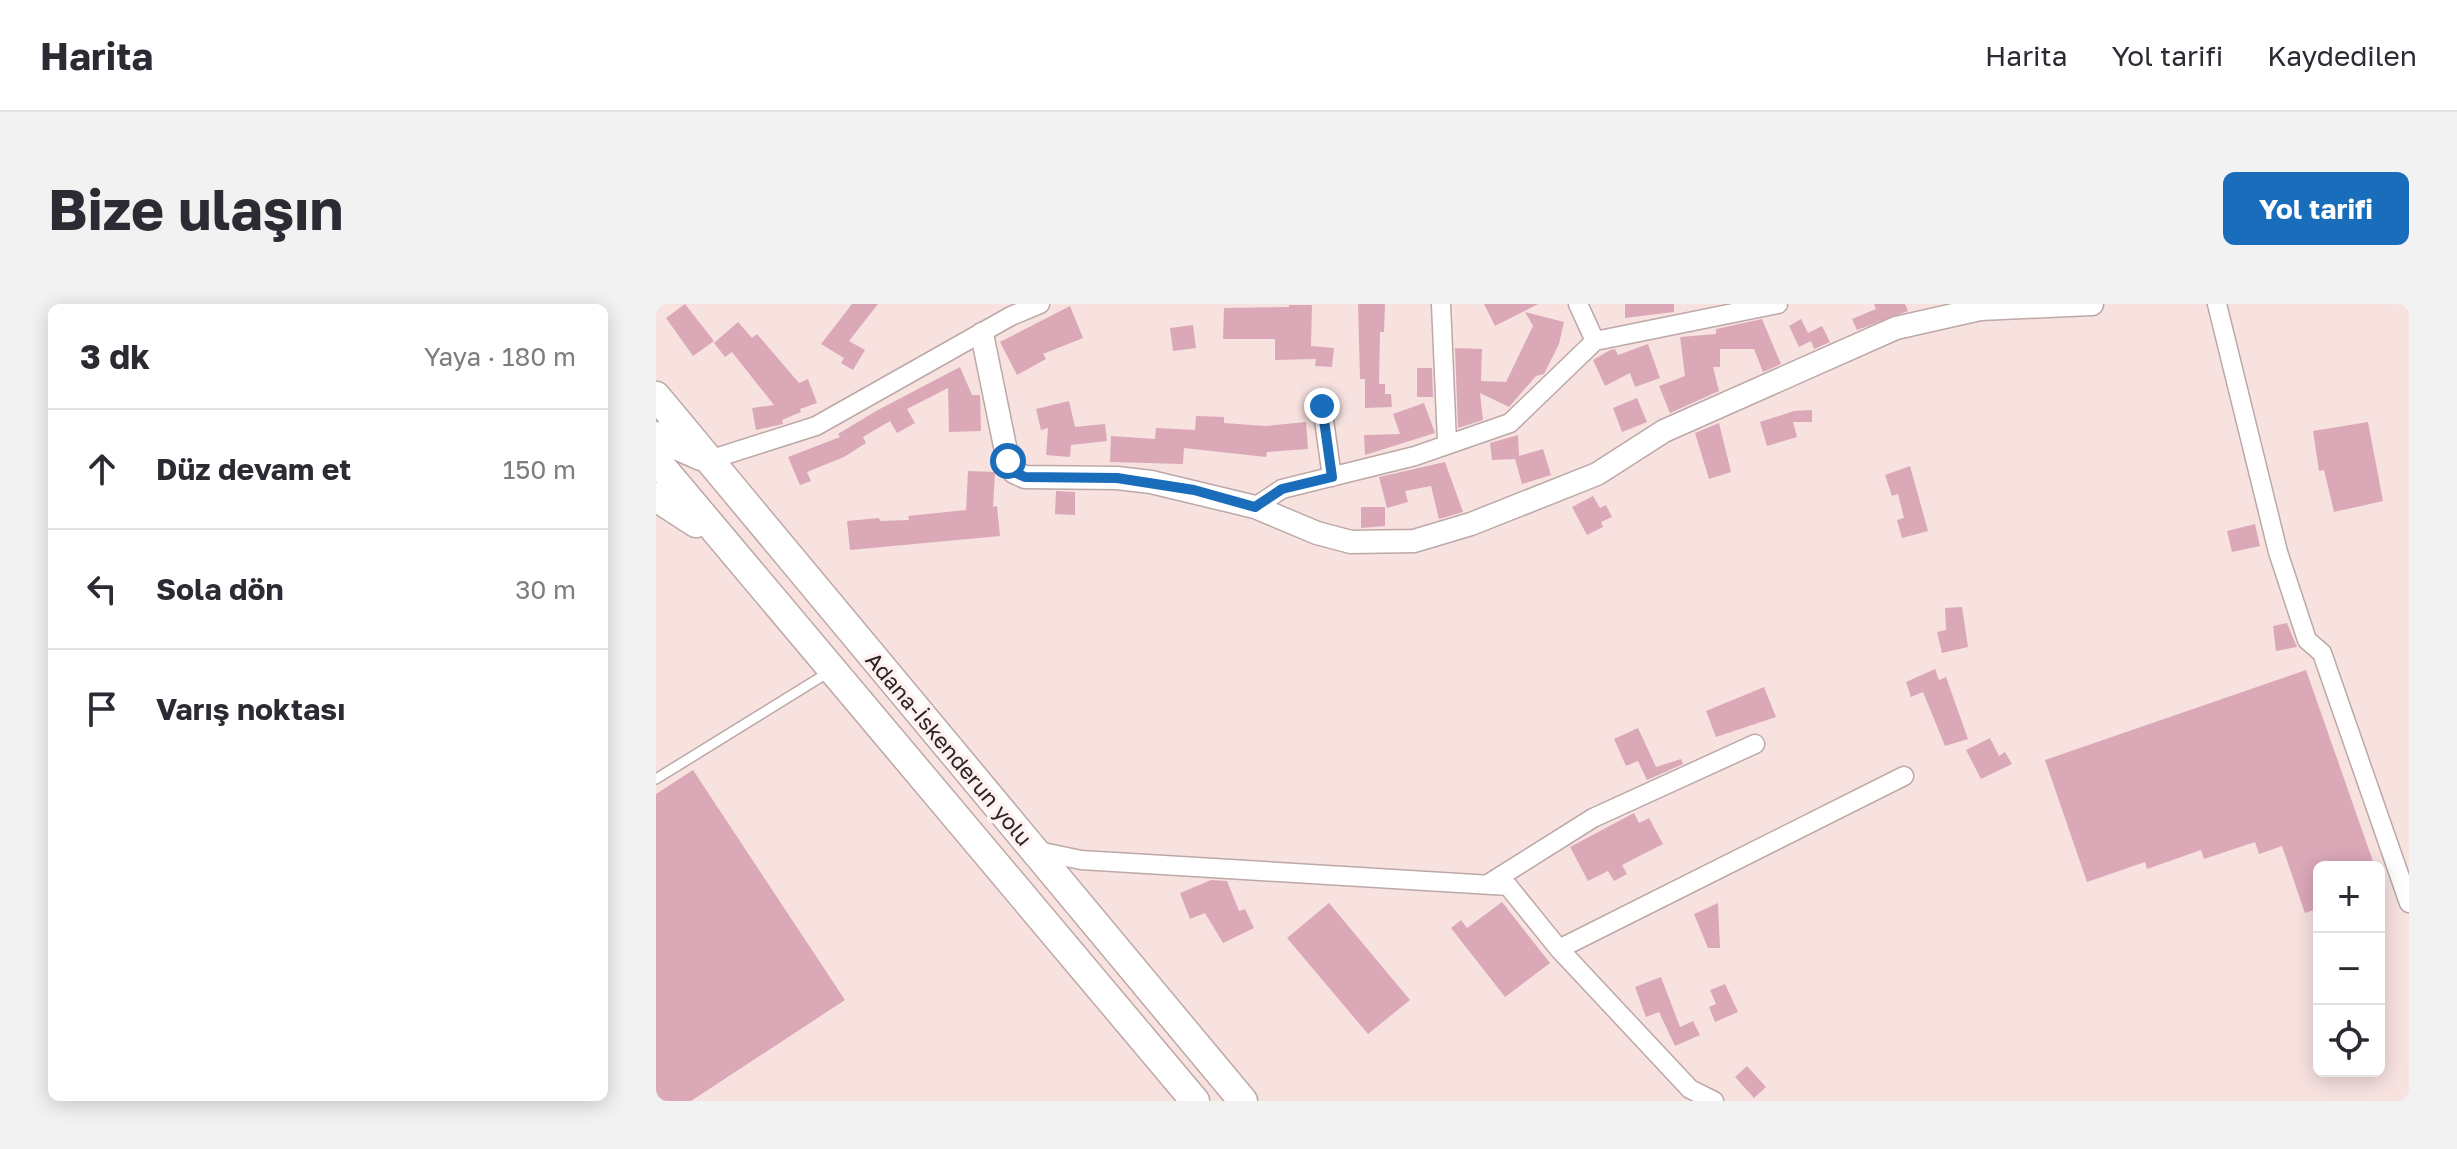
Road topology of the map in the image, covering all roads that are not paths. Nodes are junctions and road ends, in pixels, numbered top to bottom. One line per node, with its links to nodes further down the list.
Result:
1 (1040, 304): 8 (street)
2 (1441, 304): 12 (street)
3 (1578, 304): 9 (street)
4 (1778, 304): 9 (street)
5 (2092, 304): 7 (street)
6 (2217, 304): 24 (street)
7 (1978, 307): 16 (street)
8 (982, 334): 13 (street); 16 (street)
9 (1595, 341): 12 (street)
10 (1322, 406): 14 (street)
11 (660, 431): 13 (highway); 17 (highway)
12 (1447, 442): 14 (street)
13 (709, 460): 22 (highway, Adana-İskenderun yolu)
14 (1332, 477): 16 (street)
15 (656, 497): 17 (highway)
16 (1255, 507)
17 (725, 544): 18 (highway)
18 (832, 670): 21 (lane); 26 (highway)
19 (1755, 744): 23 (street)
20 (1904, 776): 25 (street)
21 (656, 779)
22 (1033, 850): 23 (street); 27 (highway, Adana-İskenderun yolu)
23 (1488, 884): 25 (street)
24 (2409, 903)
25 (1559, 949): 28 (street)
26 (1195, 1101)
27 (1243, 1101)
28 (1714, 1101)

